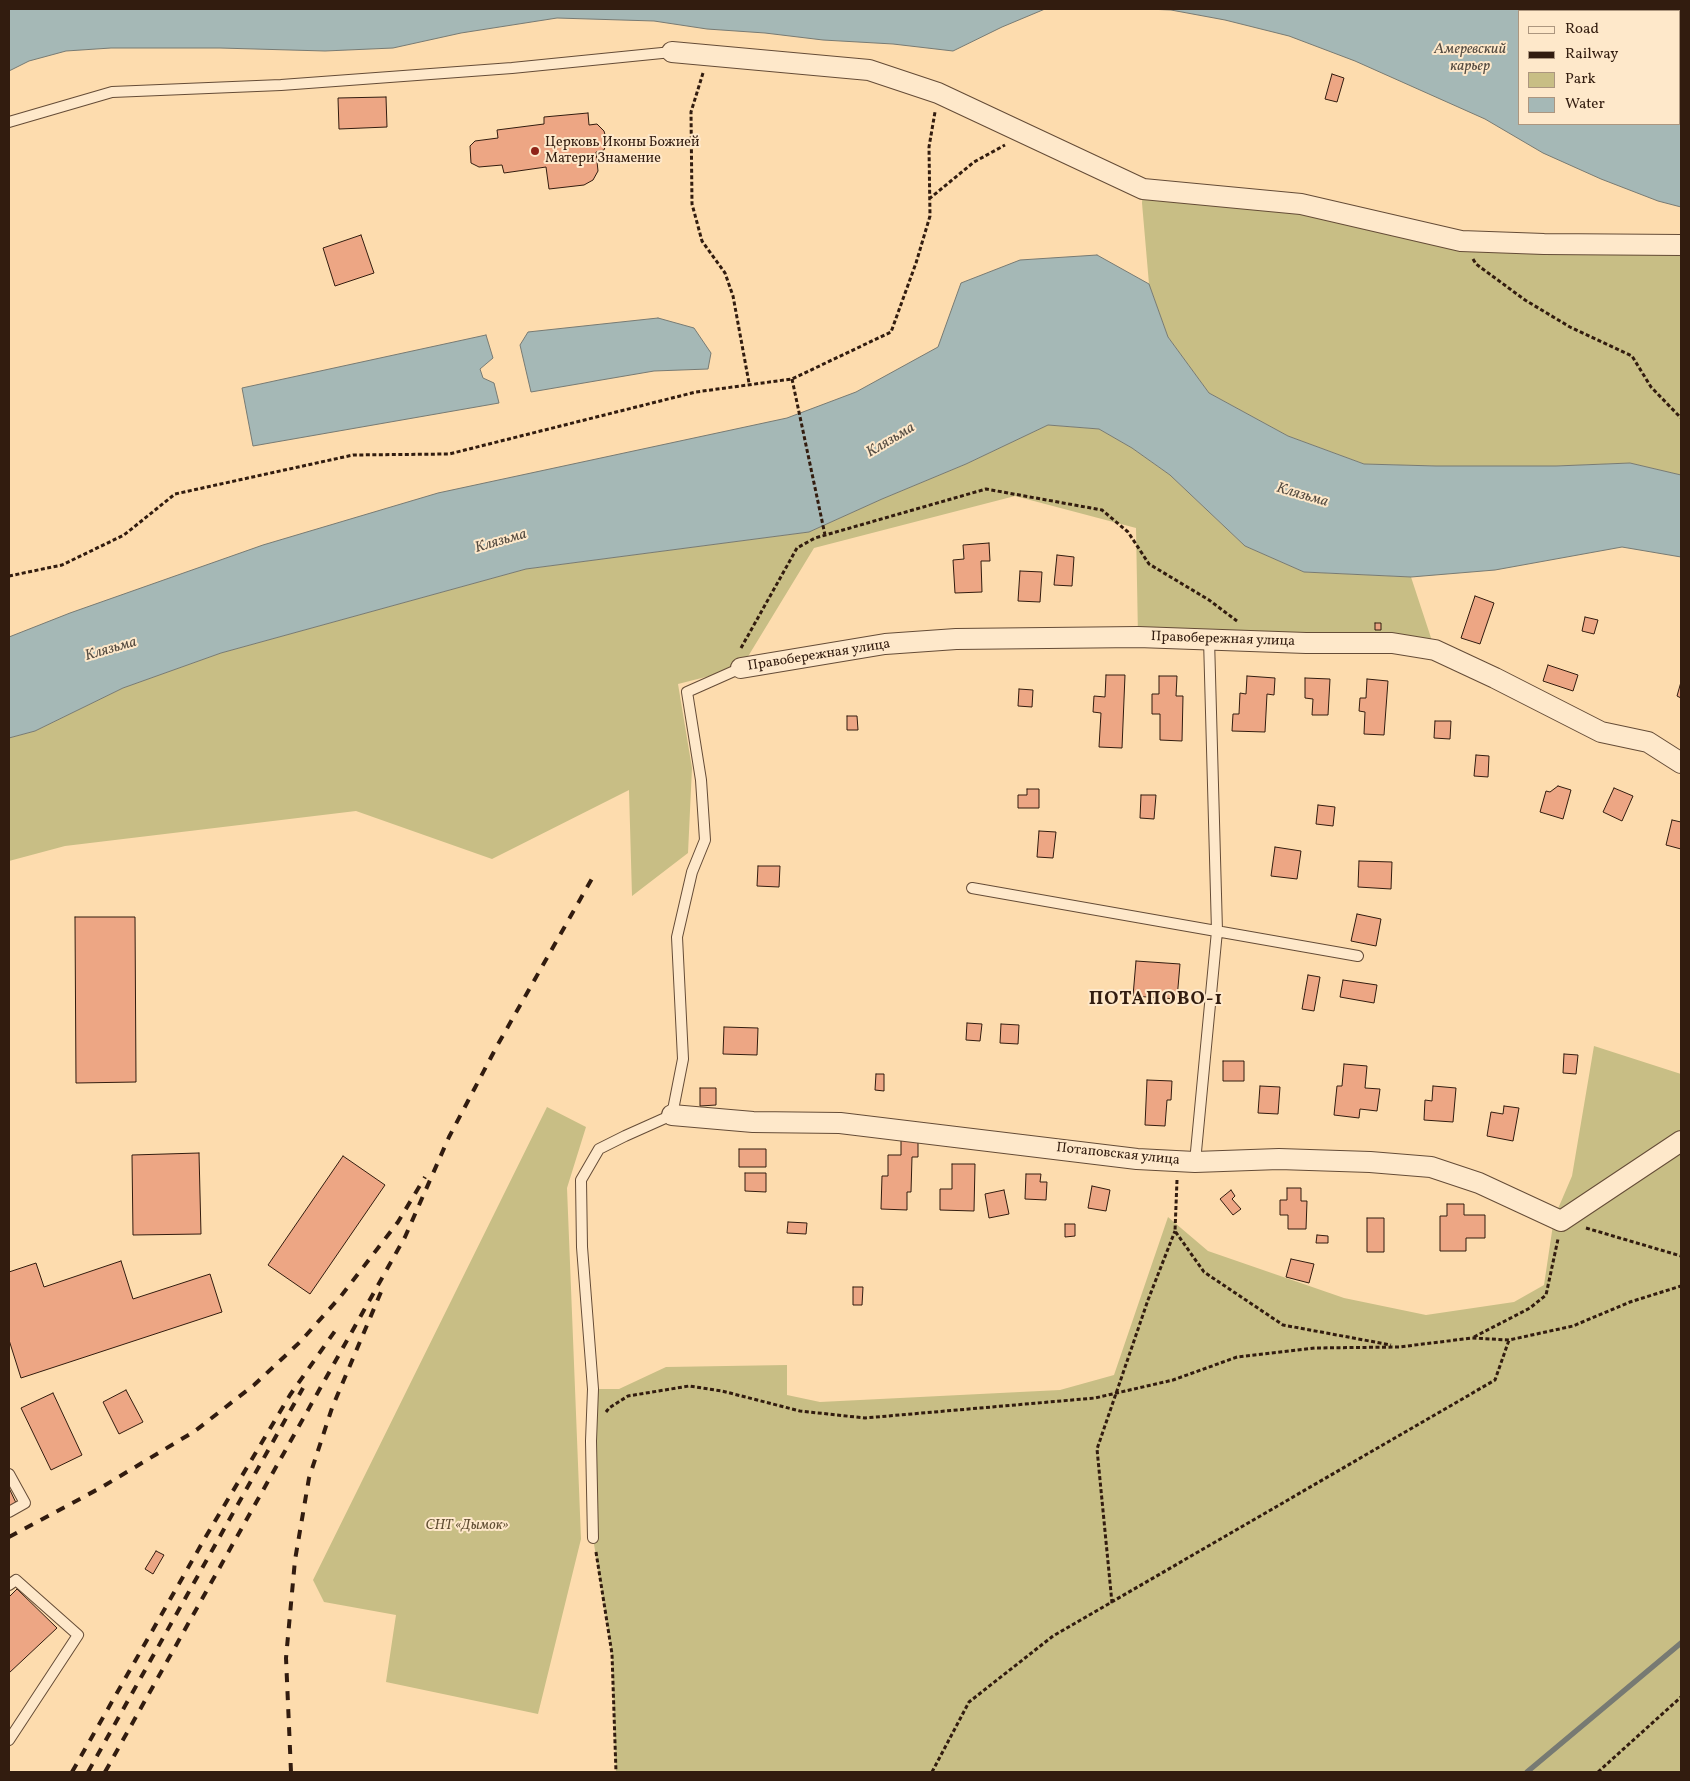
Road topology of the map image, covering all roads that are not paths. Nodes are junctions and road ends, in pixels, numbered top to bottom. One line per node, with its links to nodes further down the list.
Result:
1 (672, 52): 2 (lane); 3 (street)
2 (9, 122)
3 (1681, 245)
4 (1209, 640): 5 (street, Правобережная улица); 6 (street, Правобережная улица); 8 (lane)
5 (734, 671): 10 (lane)
6 (1681, 763)
7 (972, 888): 8 (lane)
8 (1217, 931): 9 (lane); 12 (lane)
9 (1358, 956)
10 (672, 1115): 12 (street, Потаповская улица); 15 (lane)
11 (1681, 1142): 12 (street, Потаповская улица)
12 (1186, 1162)
13 (9, 1474): 14 (lane)
14 (9, 1512)
15 (593, 1538)
16 (9, 1585): 17 (lane)
17 (9, 1740)

